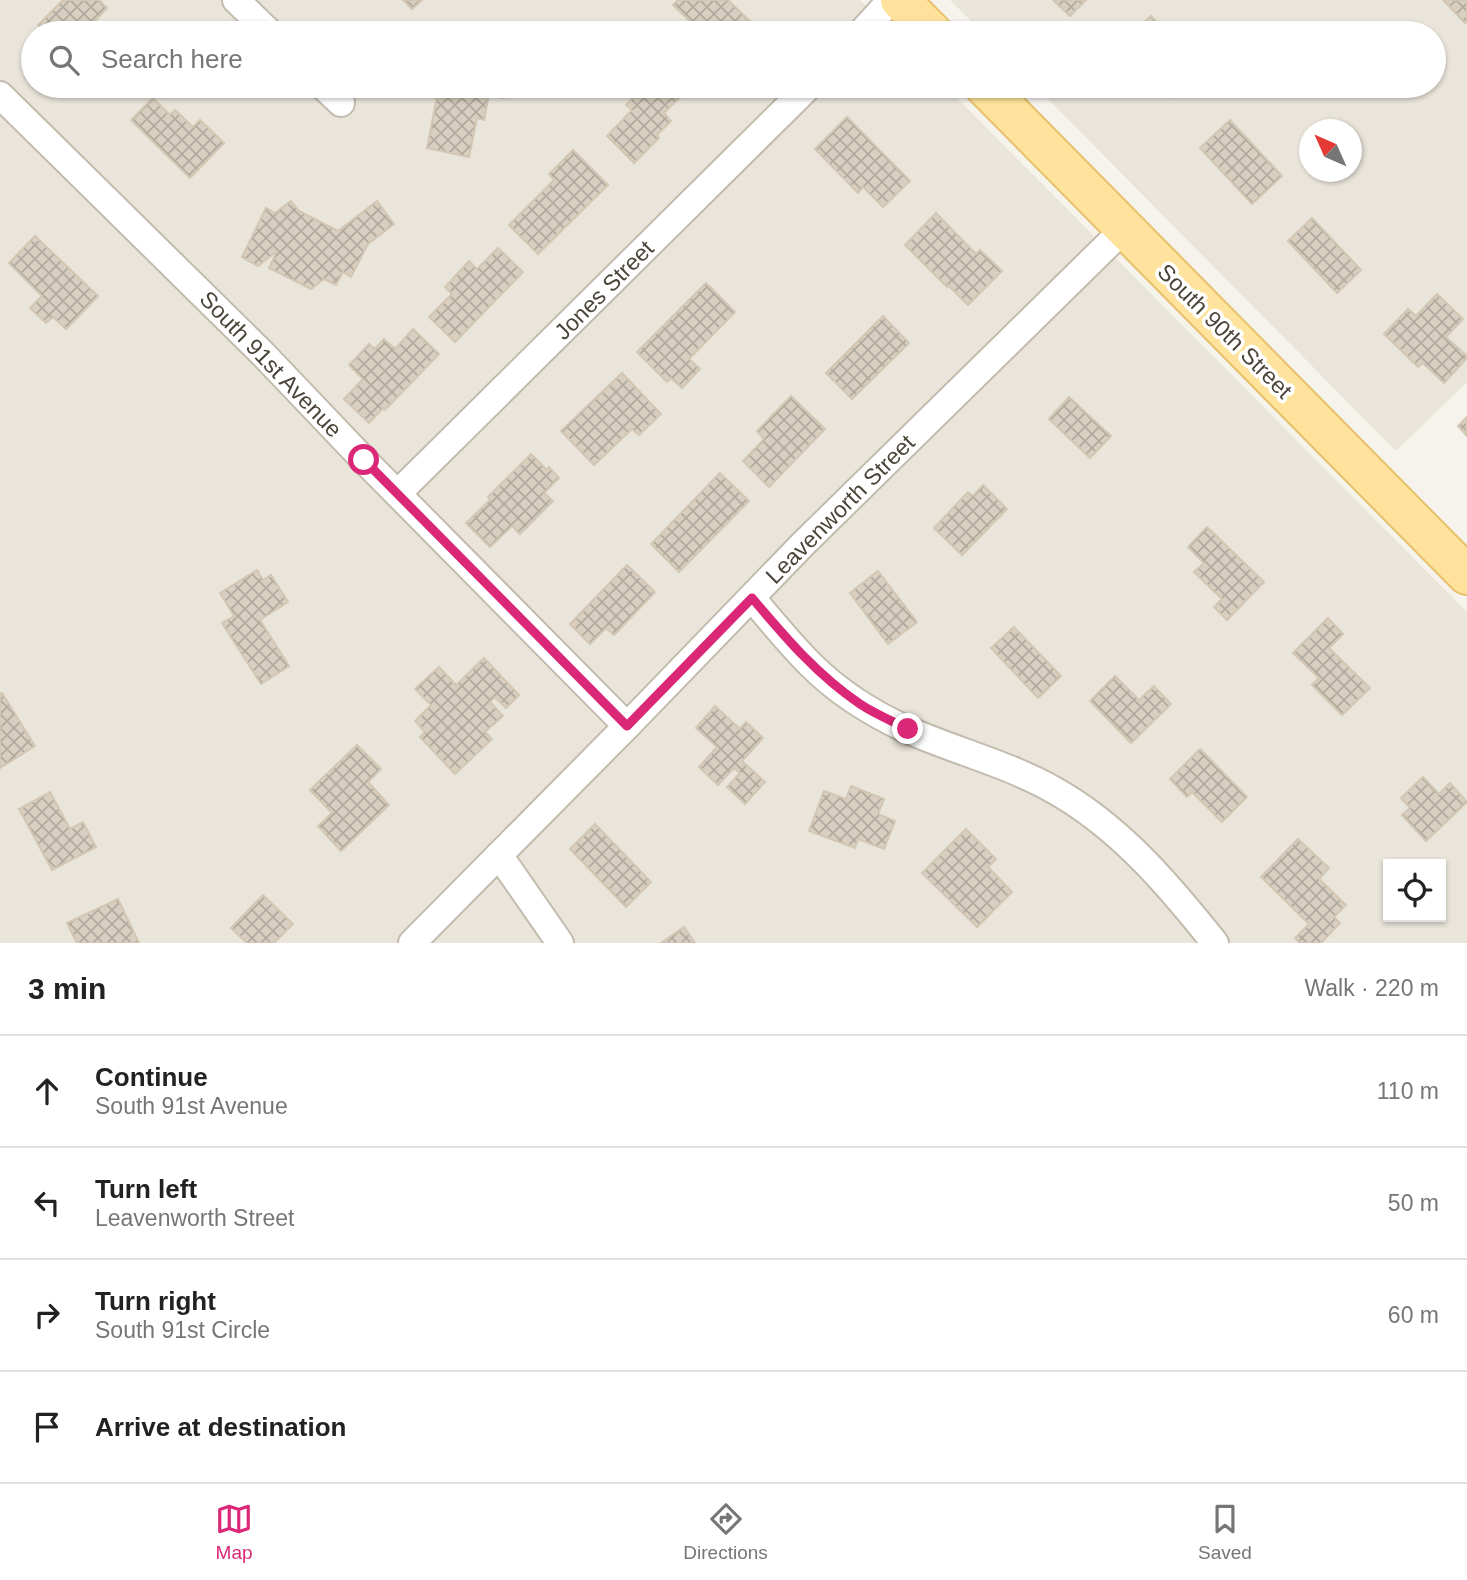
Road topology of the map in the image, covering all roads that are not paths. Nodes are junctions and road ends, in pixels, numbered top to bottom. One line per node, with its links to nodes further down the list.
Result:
1 (236, 0): 4 (street)
2 (891, 0): 5 (street)
3 (900, 0): 6 (main road)
4 (258, 21)
5 (872, 21)
6 (921, 21)
7 (0, 95): 11 (street, South 91st Avenue)
8 (797, 98): 11 (street, Jones Street)
9 (996, 98): 10 (main road, South 90th Street)
10 (1124, 229): 12 (main road, South 90th Street); 13 (street, Leavenworth Street)
11 (398, 493): 14 (street, South 91st Avenue)
12 (1467, 575)
13 (752, 598): 14 (street, Leavenworth Street); 18 (street)
14 (627, 726): 15 (street, Leavenworth Street)
15 (499, 855): 16 (street, Leavenworth Street); 17 (street)
16 (412, 943)
17 (560, 943)
18 (1215, 943)

